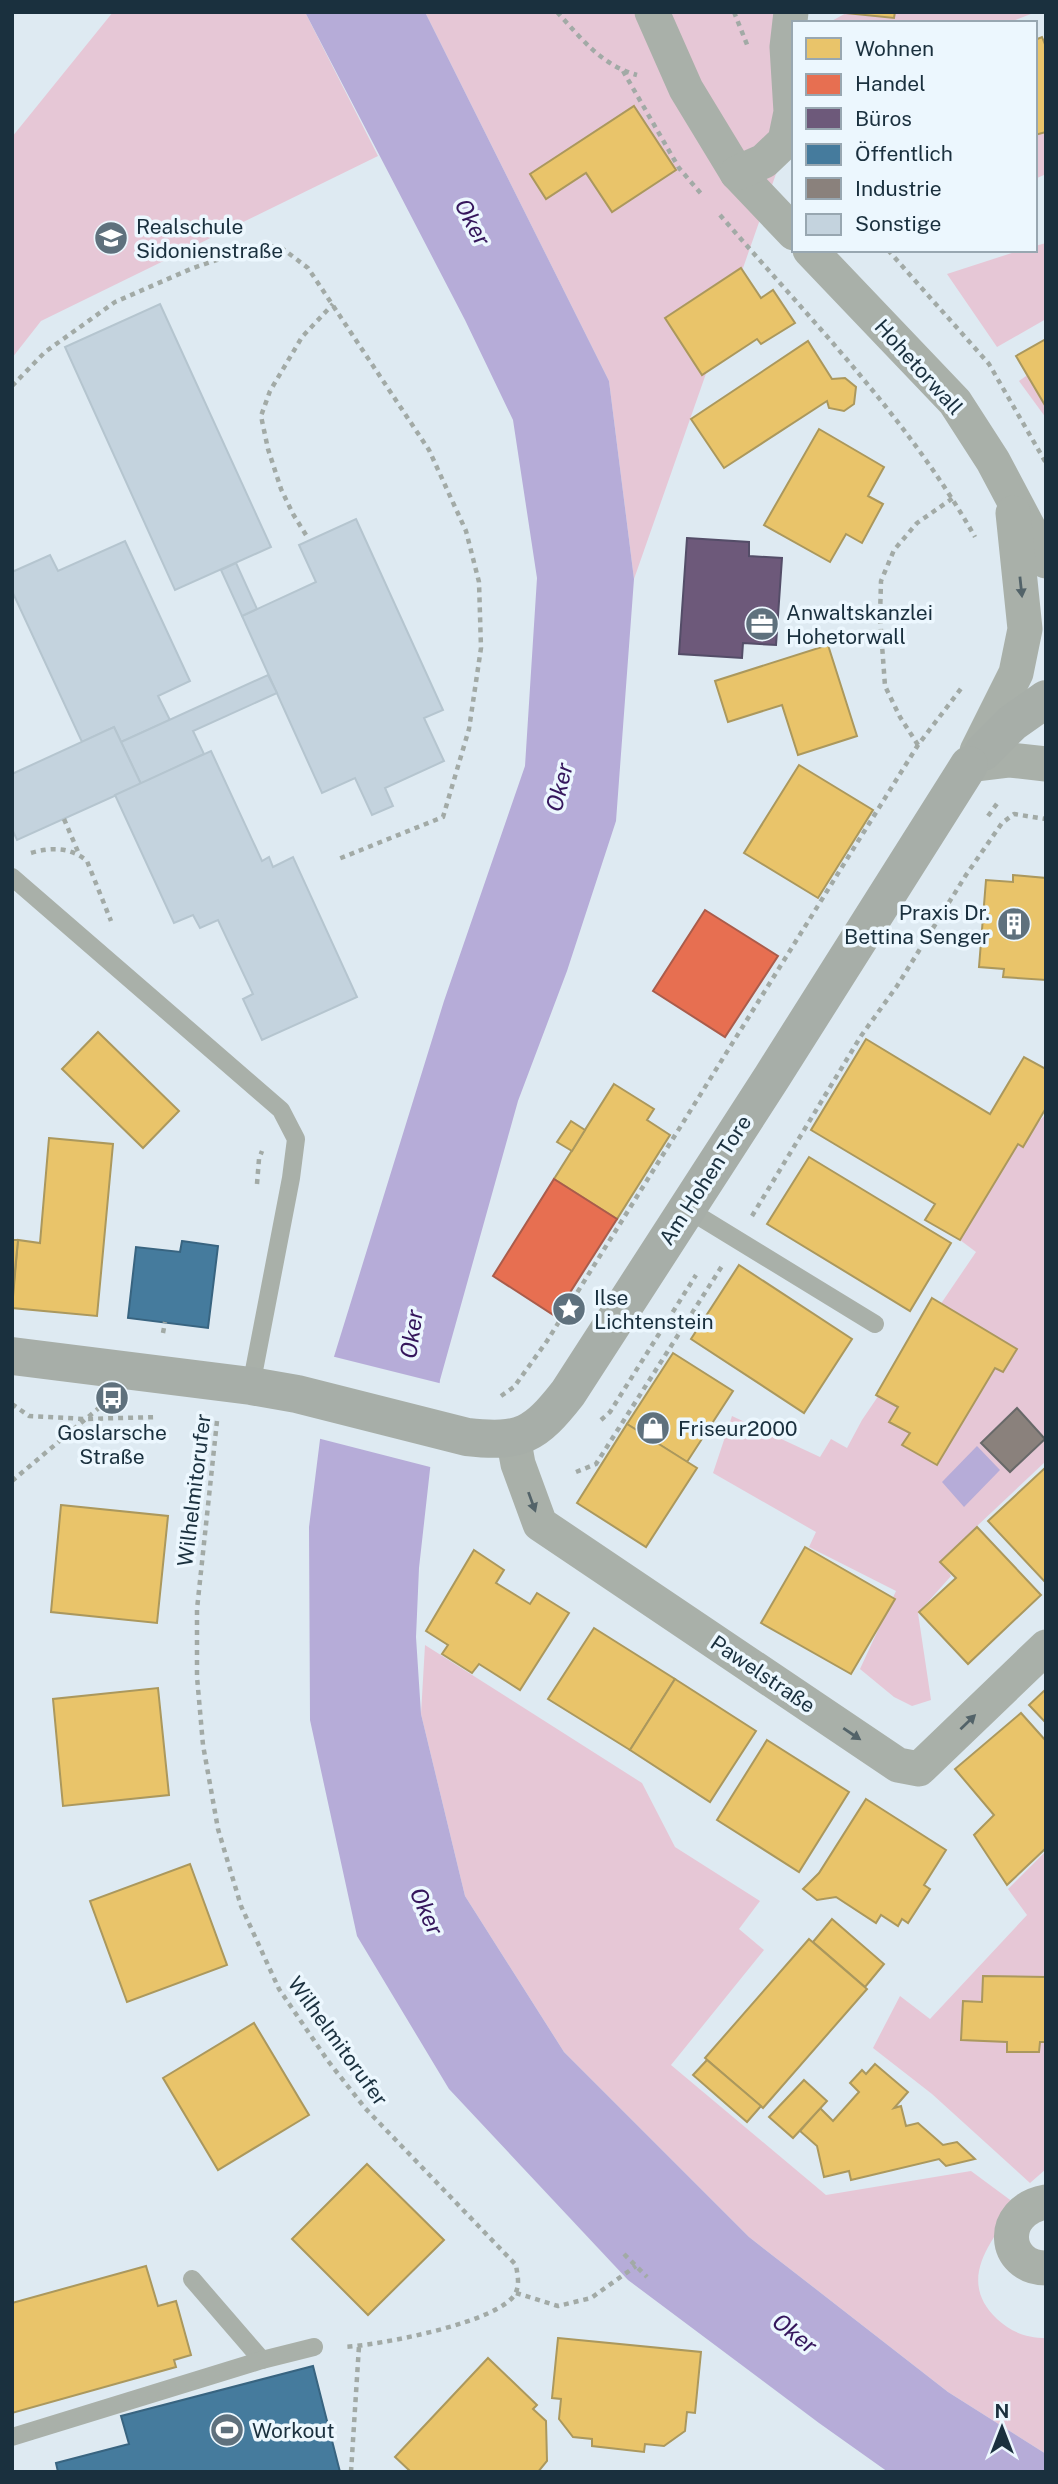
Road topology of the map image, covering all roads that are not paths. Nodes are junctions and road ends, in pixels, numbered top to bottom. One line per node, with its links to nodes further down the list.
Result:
1 (652, 12): 3 (street)
2 (791, 12): 3 (street)
3 (737, 173): 4 (street)
4 (792, 231)
5 (812, 252): 6 (street, Hohetorwall)
6 (1011, 496): 7 (street, Hohetorwall); 9 (street, Hohetorwall, one-way to 9)
7 (1046, 561)
8 (1046, 699): 9 (street, Am Hohen Tore)
9 (976, 758): 10 (street); 12 (street, Am Hohen Tore)
10 (1046, 764)
11 (12, 877): 15 (lane)
12 (687, 1209): 13 (lane); 16 (street, Am Hohen Tore)
13 (875, 1324)
14 (12, 1356): 15 (street, Am Hohen Tore)
15 (238, 1384): 16 (street, Am Hohen Tore)
16 (513, 1437): 17 (street, Pawelstraße, one-way to 17)
17 (1046, 1647)
18 (1046, 2202): 19 (street)
19 (1046, 2268)
20 (192, 2279): 22 (lane)
21 (314, 2347): 22 (lane)
22 (262, 2360): 23 (lane)
23 (12, 2437)

